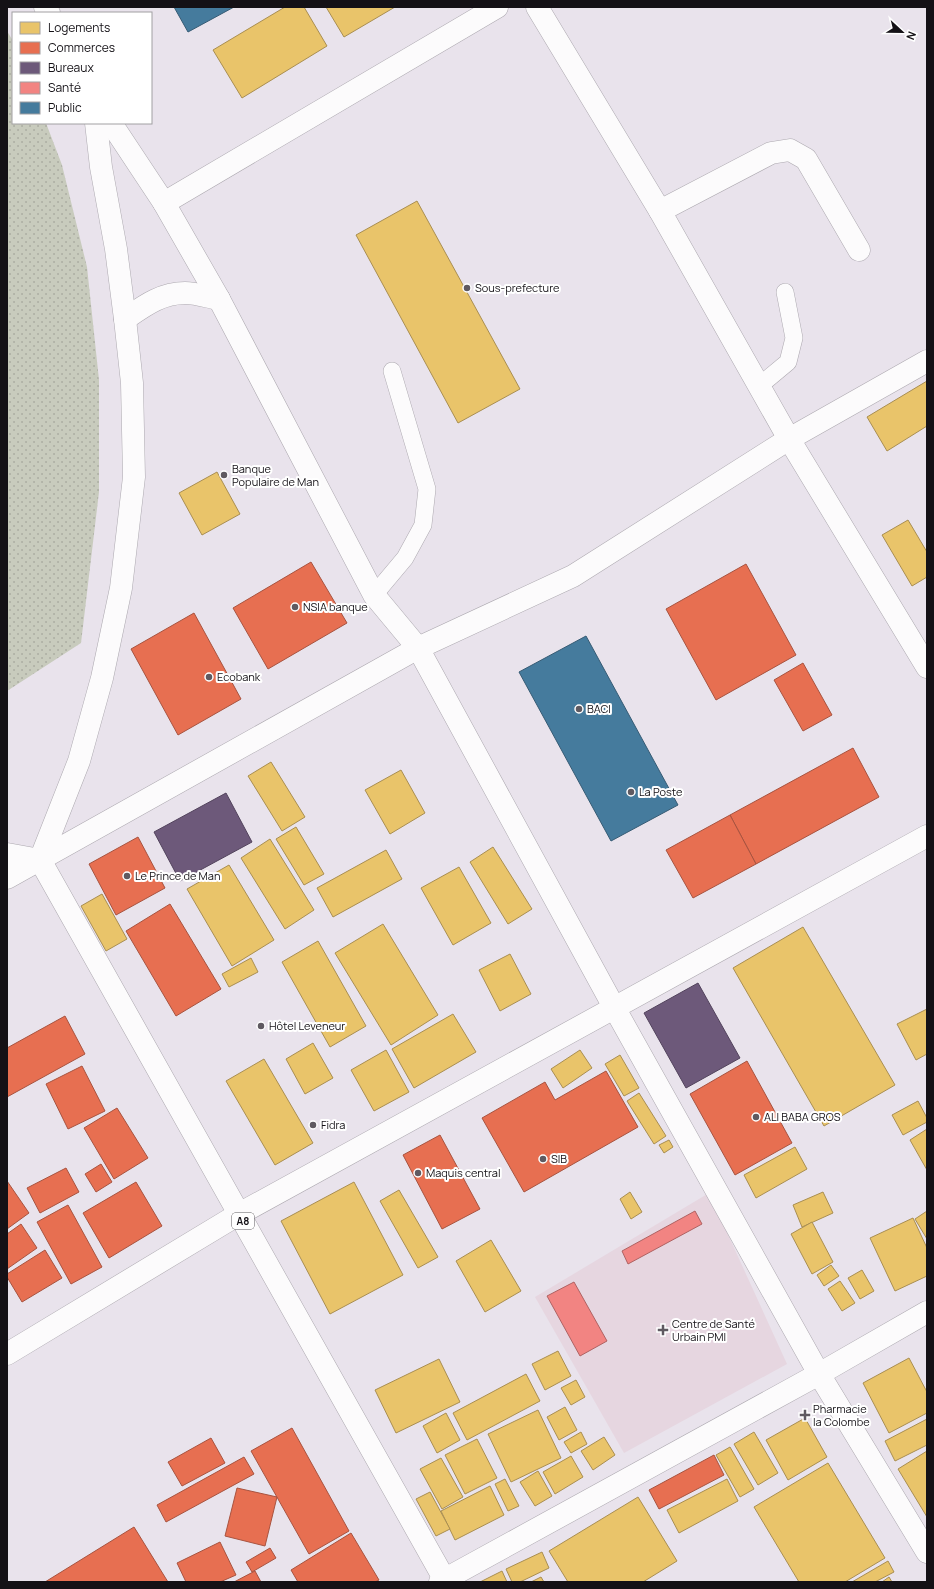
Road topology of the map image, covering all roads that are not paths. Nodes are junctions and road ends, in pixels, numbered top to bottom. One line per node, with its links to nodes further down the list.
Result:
1 (496, 7): 5 (street)
2 (537, 7): 6 (street)
3 (96, 124): 10 (street)
4 (113, 124): 5 (street)
5 (164, 203): 9 (street)
6 (660, 210): 7 (street); 13 (street)
7 (859, 250)
8 (785, 292): 13 (lane)
9 (219, 299): 10 (street); 15 (street)
10 (125, 319): 20 (street)
11 (927, 361): 14 (street)
12 (392, 371): 15 (lane)
13 (758, 387): 14 (street)
14 (789, 439): 16 (street); 17 (street)
15 (374, 595): 16 (street)
16 (418, 648): 20 (street); 22 (street)
17 (927, 667)
18 (927, 836): 22 (street)
19 (7, 854): 20 (street)
20 (40, 860): 21 (street); 23 (street, A8)
21 (7, 878)
22 (615, 1009): 23 (street); 26 (street)
23 (239, 1214): 25 (street); 28 (street, A8)
24 (927, 1312): 26 (street)
25 (7, 1354)
26 (819, 1374): 27 (street); 28 (street)
27 (927, 1552)
28 (443, 1581)

